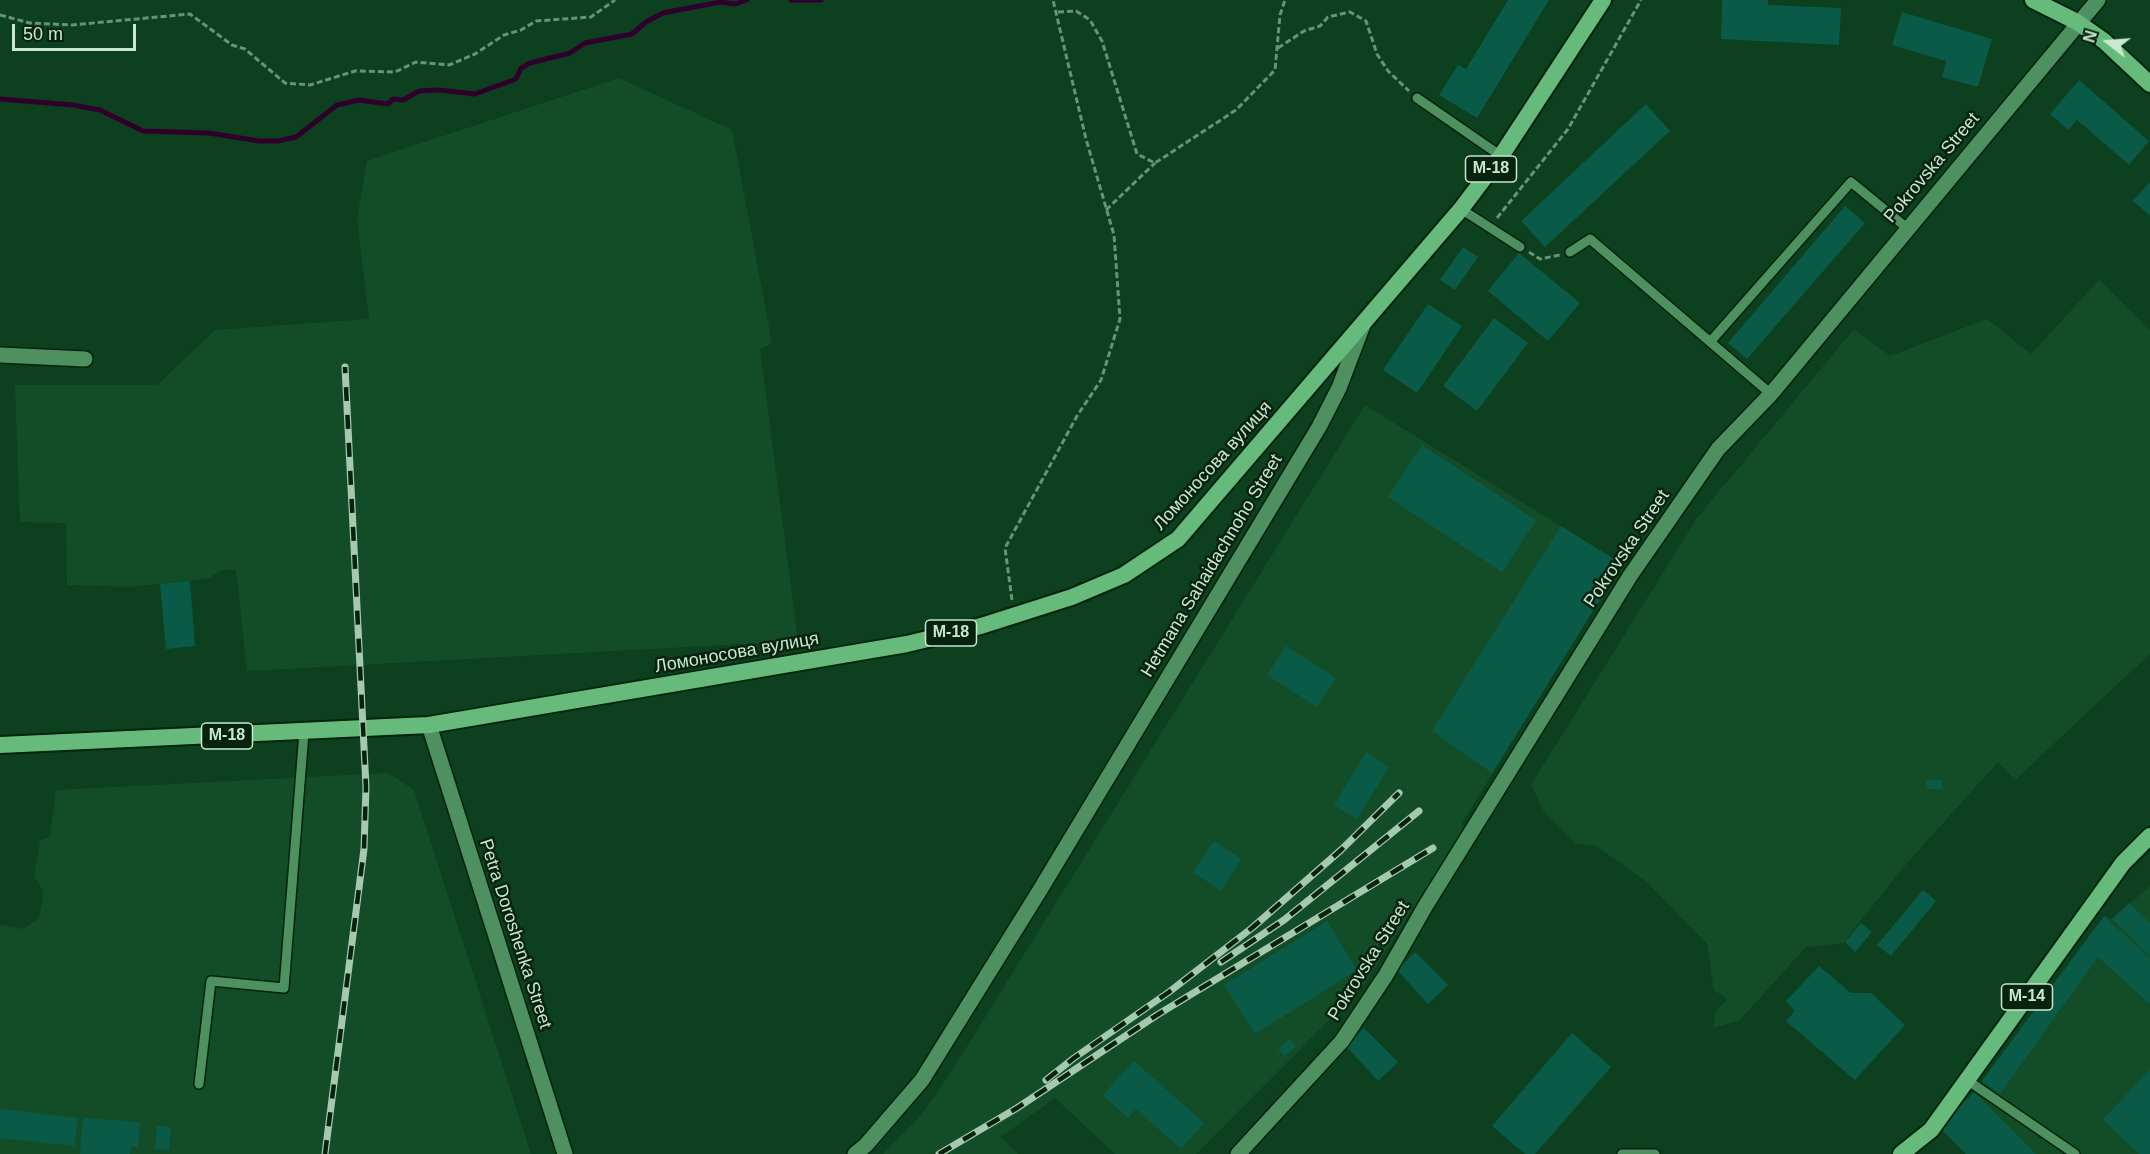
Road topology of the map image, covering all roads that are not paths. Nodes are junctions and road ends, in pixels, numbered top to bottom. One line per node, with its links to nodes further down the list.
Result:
1 (1602, 0): 7 (highway, Hetmana Sahaidachnoho Street / М-18)
2 (2033, 0): 4 (highway)
3 (2098, 0): 4 (street, Pokrovska Street)
4 (2078, 22): 5 (highway); 9 (street, Pokrovska Street)
5 (2150, 84)
6 (1417, 99): 7 (lane)
7 (1501, 156): 8 (highway, Hetmana Sahaidachnoho Street / М-18)
8 (1461, 209): 10 (lane); 12 (highway, Hetmana Sahaidachnoho Street / М-18)
9 (1907, 228): 13 (lane); 16 (street, Pokrovska Street)
10 (1520, 247)
11 (1570, 252): 13 (lane)
12 (1363, 325): 17 (highway, Ломоносова вулиця / М-18); 24 (street, Hetmana Sahaidachnoho Street)
13 (1710, 342): 16 (lane)
14 (0, 355): 15 (street)
15 (85, 359)
16 (1771, 393): 25 (street, Pokrovska Street)
17 (429, 725): 18 (highway, Ломоносова вулиця / М-18); 23 (street, Petra Doroshenka Street)
18 (304, 732): 19 (highway, Ломоносова вулиця / М-18); 22 (lane)
19 (0, 745)
20 (2150, 836): 21 (highway, М-14)
21 (1967, 1080): 28 (highway, М-14); 29 (lane)
22 (199, 1084)
23 (565, 1154)
24 (855, 1154)
25 (1238, 1154)
26 (1622, 1154): 27 (lane)
27 (1655, 1154)
28 (1901, 1154)
29 (2075, 1154)

